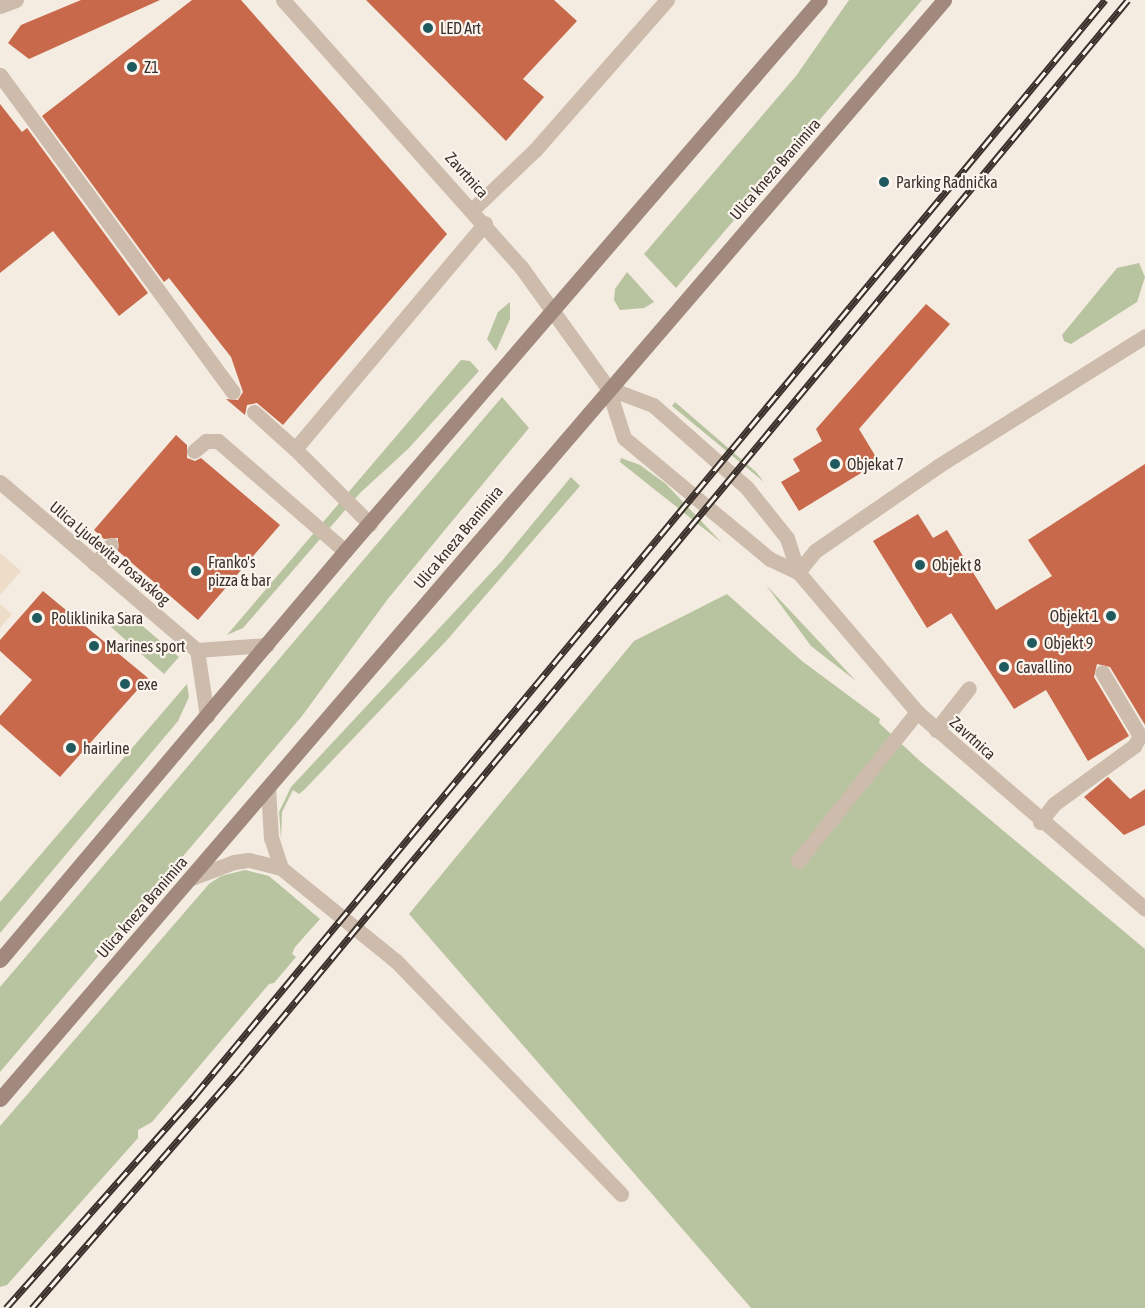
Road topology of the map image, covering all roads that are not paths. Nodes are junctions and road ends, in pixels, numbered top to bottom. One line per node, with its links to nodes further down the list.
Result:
1 (16, 0): 6 (street)
2 (283, 0): 8 (street, Zavrtnica)
3 (667, 0): 8 (street)
4 (820, 0): 10 (main road)
5 (944, 0): 12 (main road, Ulica kneza Branimira)
6 (0, 6)
7 (0, 75): 13 (street)
8 (473, 209): 9 (street, Zavrtnica)
9 (485, 223): 10 (street, Zavrtnica); 15 (street)
10 (552, 310): 12 (street, Zavrtnica); 18 (main road)
11 (1145, 336): 22 (street)
12 (608, 388): 22 (street, Zavrtnica); 22 (street, Zavrtnica); 30 (main road, Ulica kneza Branimira)
13 (234, 392)
14 (254, 412): 15 (street)
15 (295, 448): 18 (street)
16 (194, 451): 20 (street)
17 (0, 482): 21 (street, Ulica Ljudevita Posavskog)
18 (370, 524): 20 (main road)
19 (111, 545): 21 (street)
20 (345, 551): 23 (main road)
21 (95, 564): 24 (street, Ulica Ljudevita Posavskog)
22 (798, 572): 27 (street, Zavrtnica)
23 (267, 645): 24 (street); 28 (main road)
24 (197, 650): 28 (street)
25 (1102, 672): 31 (street)
26 (969, 688): 29 (street)
27 (917, 712): 29 (street, Zavrtnica); 32 (street)
28 (207, 716): 36 (main road)
29 (936, 730): 31 (street, Zavrtnica)
30 (268, 788): 33 (street); 34 (main road, Ulica kneza Branimira)
31 (1040, 822): 35 (street, Zavrtnica)
32 (798, 861)
33 (281, 868): 34 (street); 38 (street)
34 (189, 879): 37 (main road, Ulica kneza Branimira)
35 (1145, 909)
36 (0, 960)
37 (0, 1099)
38 (621, 1194)

